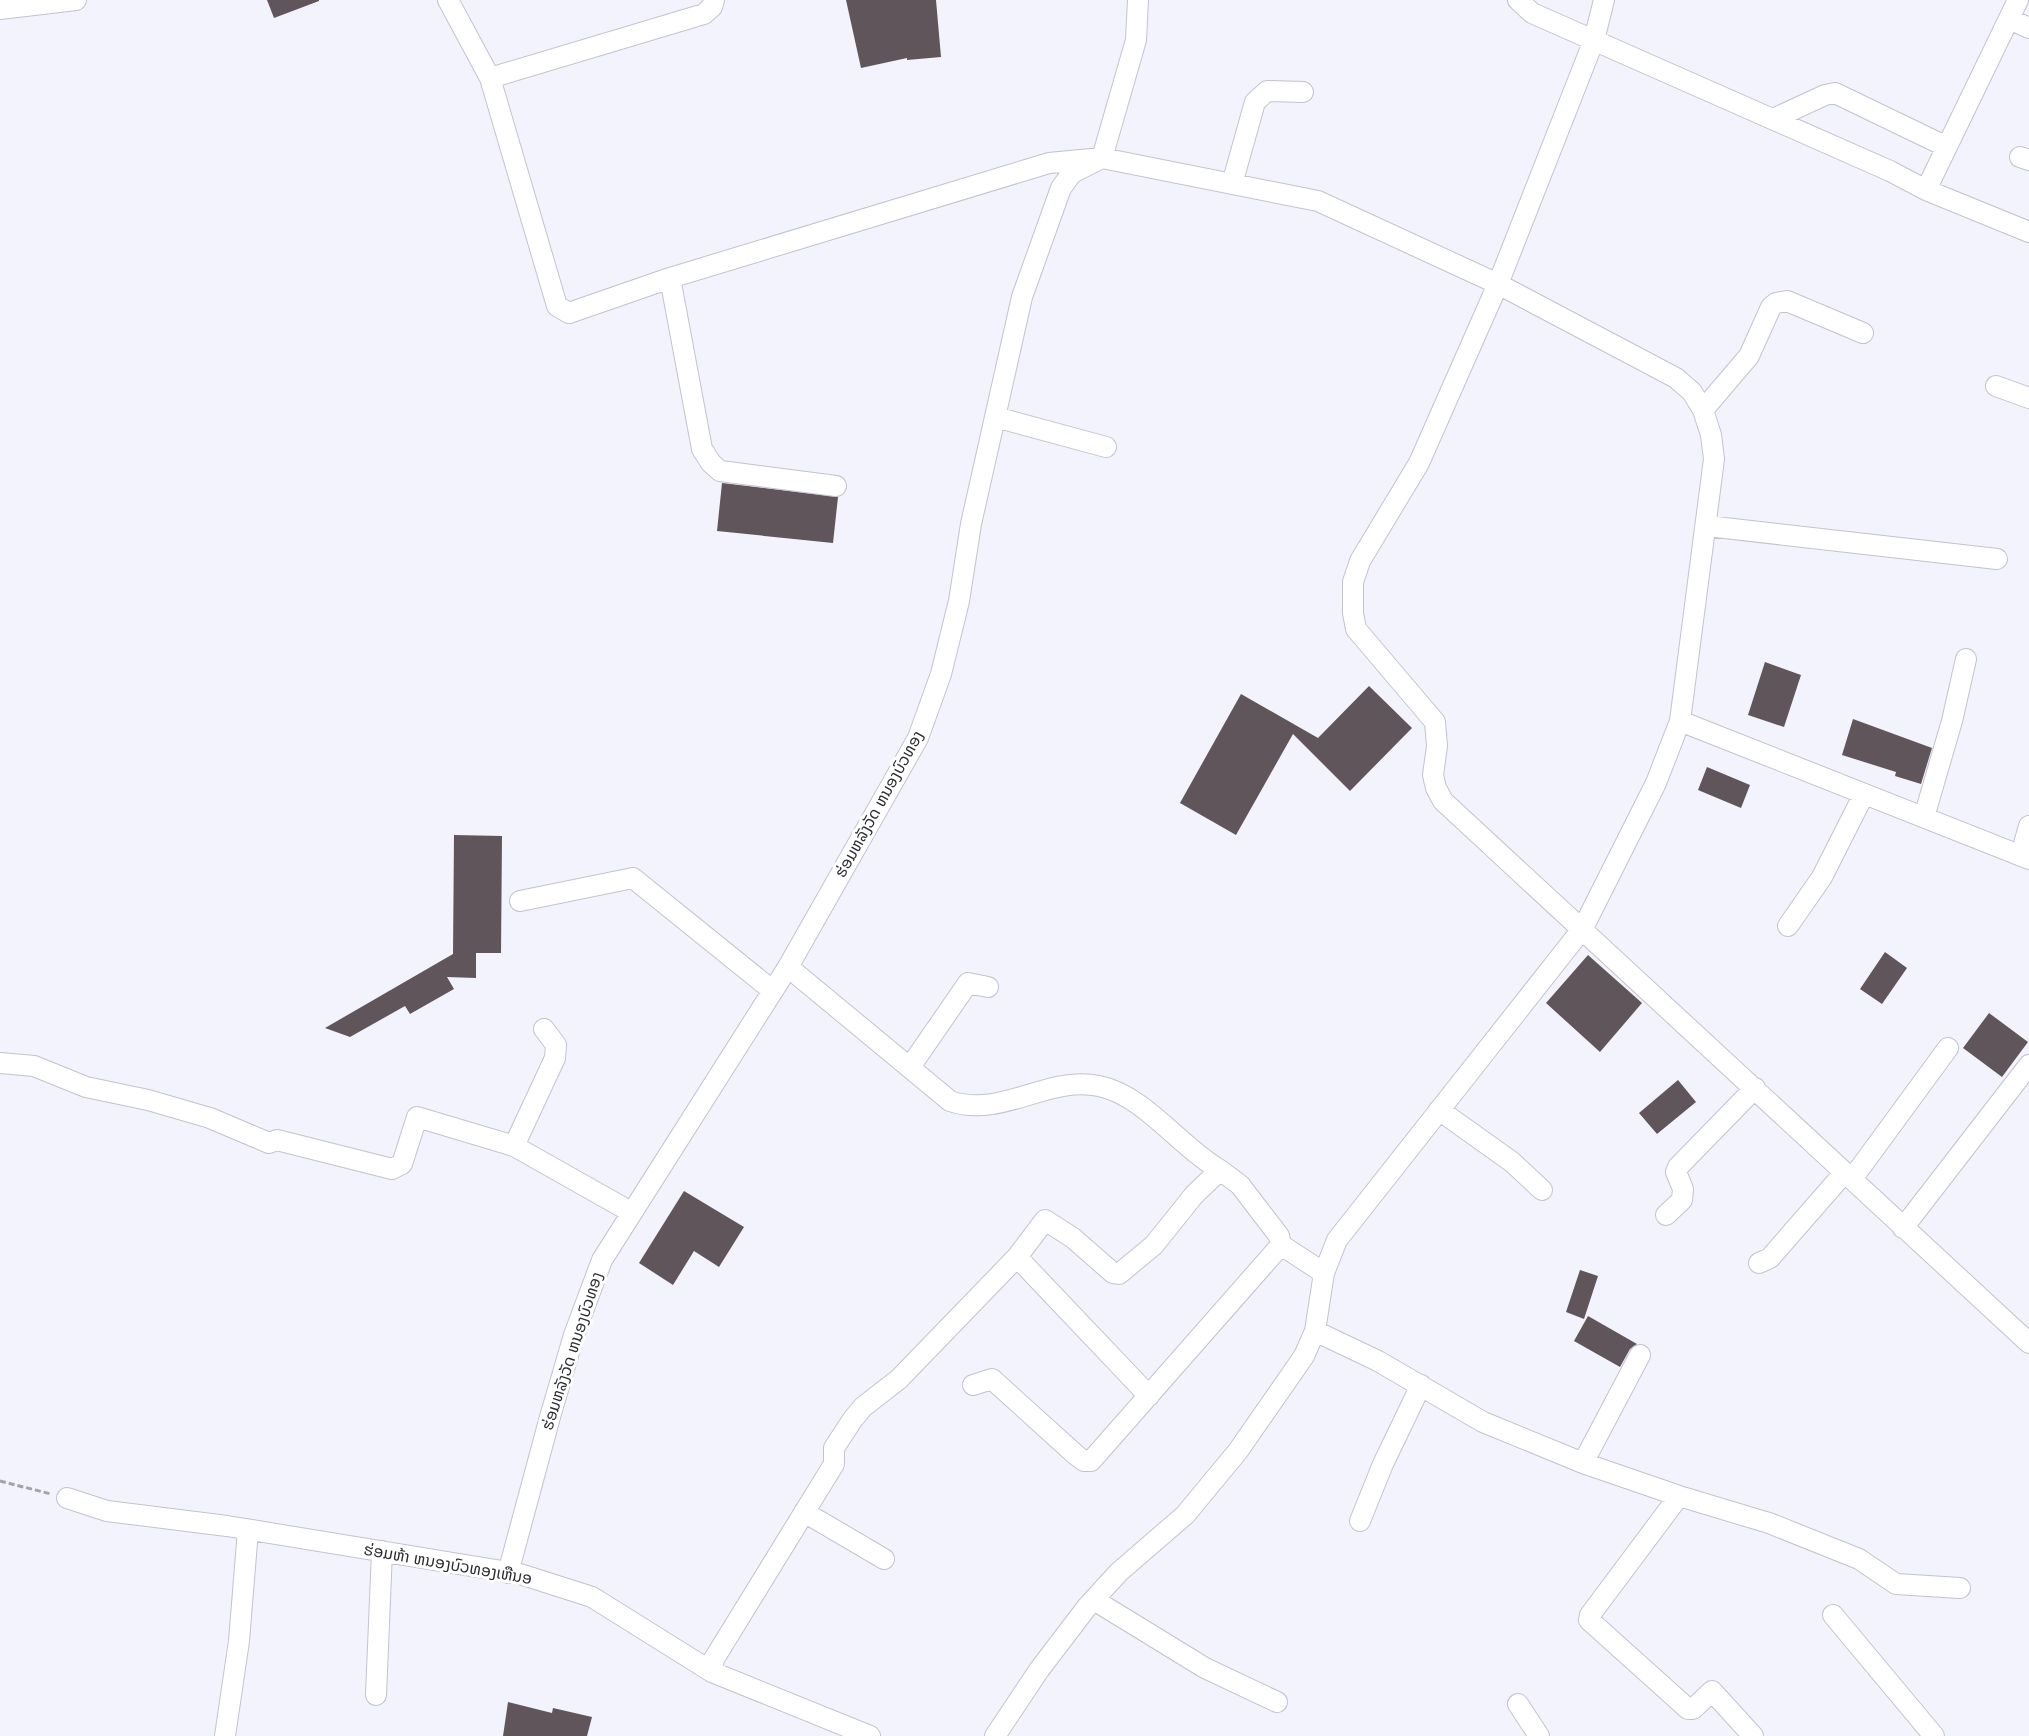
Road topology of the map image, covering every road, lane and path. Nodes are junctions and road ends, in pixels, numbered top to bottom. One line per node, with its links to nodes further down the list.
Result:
1 (76, 0): 8 (street)
2 (448, 0): 12 (street)
3 (714, 0): 12 (street)
4 (1138, 0): 16 (street)
5 (1518, 0): 11 (street)
6 (1604, 0): 11 (street)
7 (2018, 0): 9 (street)
8 (0, 9)
9 (2009, 19): 10 (street); 15 (street)
10 (2029, 27)
11 (1594, 40): 14 (street); 21 (street)
12 (490, 78): 20 (street)
13 (1303, 92): 17 (street)
14 (1773, 119): 15 (street); 18 (street)
15 (1947, 147): 18 (street)
16 (1102, 158): 17 (street); 20 (street); 26 (street, ຮ່ອມຫລັງວັດ ຫນອງບົວທອງ)
17 (1232, 184): 21 (street)
18 (1926, 190): 19 (street)
19 (2029, 232)
20 (670, 278): 28 (street)
21 (1498, 284): 25 (street); 39 (street)
22 (1863, 333): 25 (street)
23 (1996, 386): 24 (street)
24 (2029, 398)
25 (1703, 410): 29 (street)
26 (995, 417): 27 (street); 40 (street, ຮ່ອມຫລັງວັດ ຫນອງບົວທອງ)
27 (1106, 447)
28 (836, 486)
29 (1707, 526): 30 (street); 32 (street)
30 (1997, 559)
31 (1966, 660): 34 (street)
32 (1680, 721): 33 (street); 39 (street)
33 (1864, 794): 34 (street); 38 (street)
34 (1924, 817): 36 (street)
35 (2029, 826): 36 (street)
36 (2025, 857)
37 (520, 902): 42 (street)
38 (1788, 926)
39 (1583, 928): 48 (street); 49 (street)
40 (788, 966): 42 (street, ຮ່ອມຫລັງວັດ ຫນອງບົວທອງ); 47 (street)
41 (988, 987): 47 (street)
42 (773, 991): 54 (street, ຮ່ອມຫລັງວັດ ຫນອງບົວທອງ)
43 (544, 1029): 50 (street)
44 (1948, 1048): 52 (street)
45 (0, 1063): 50 (street)
46 (2029, 1065): 56 (street)
47 (910, 1067): 51 (street)
48 (1755, 1089): 52 (street); 55 (street)
49 (1439, 1110): 53 (street); 60 (street)
50 (514, 1146): 54 (street)
51 (1220, 1170): 57 (street); 58 (street)
52 (1848, 1175): 56 (street); 59 (street)
53 (1542, 1190)
54 (631, 1212): 76 (street, ຮ່ອມຫລັງວັດ ຫນອງບົວທອງ)
55 (1666, 1215)
56 (1903, 1228): 62 (street)
57 (1281, 1245): 60 (street); 66 (street)
58 (1017, 1257): 66 (street); 71 (street)
59 (1760, 1263)
60 (1324, 1273): 61 (street)
61 (1315, 1331): 65 (street); 78 (street)
62 (2029, 1343)
63 (1640, 1355): 67 (street)
64 (973, 1385): 66 (street)
65 (1421, 1385): 67 (street); 72 (street)
66 (1149, 1396)
67 (1583, 1463): 69 (street)
68 (0, 1481): 70 (path)
69 (1678, 1496): 77 (street); 88 (street)
70 (67, 1498): 73 (street, ຮ່ອມຫ້າ ຫນອງບົວທອງເຫືນອ)
71 (804, 1512): 75 (street); 80 (street)
72 (1360, 1521)
73 (248, 1530): 74 (street, ຮ່ອມຫ້າ ຫນອງບົວທອງເຫືນອ); 84 (street)
74 (382, 1551): 76 (street, ຮ່ອມຫ້າ ຫນອງບົວທອງເຫືນອ); 81 (street)
75 (884, 1559)
76 (508, 1573): 80 (street, ຮ່ອມຫ້າ ຫນອງບົວທອງເຫືນອ)
77 (1960, 1588)
78 (1094, 1600): 82 (street); 86 (street)
79 (1833, 1615): 89 (street)
80 (712, 1672): 85 (street, ຮ່ອມຫ້າ ຫນອງບົວທອງເຫືນອ)
81 (376, 1695)
82 (1277, 1702)
83 (1518, 1704): 87 (street)
84 (225, 1736)
85 (870, 1736)
86 (995, 1736)
87 (1539, 1736)
88 (1753, 1736)
89 (1934, 1736)

